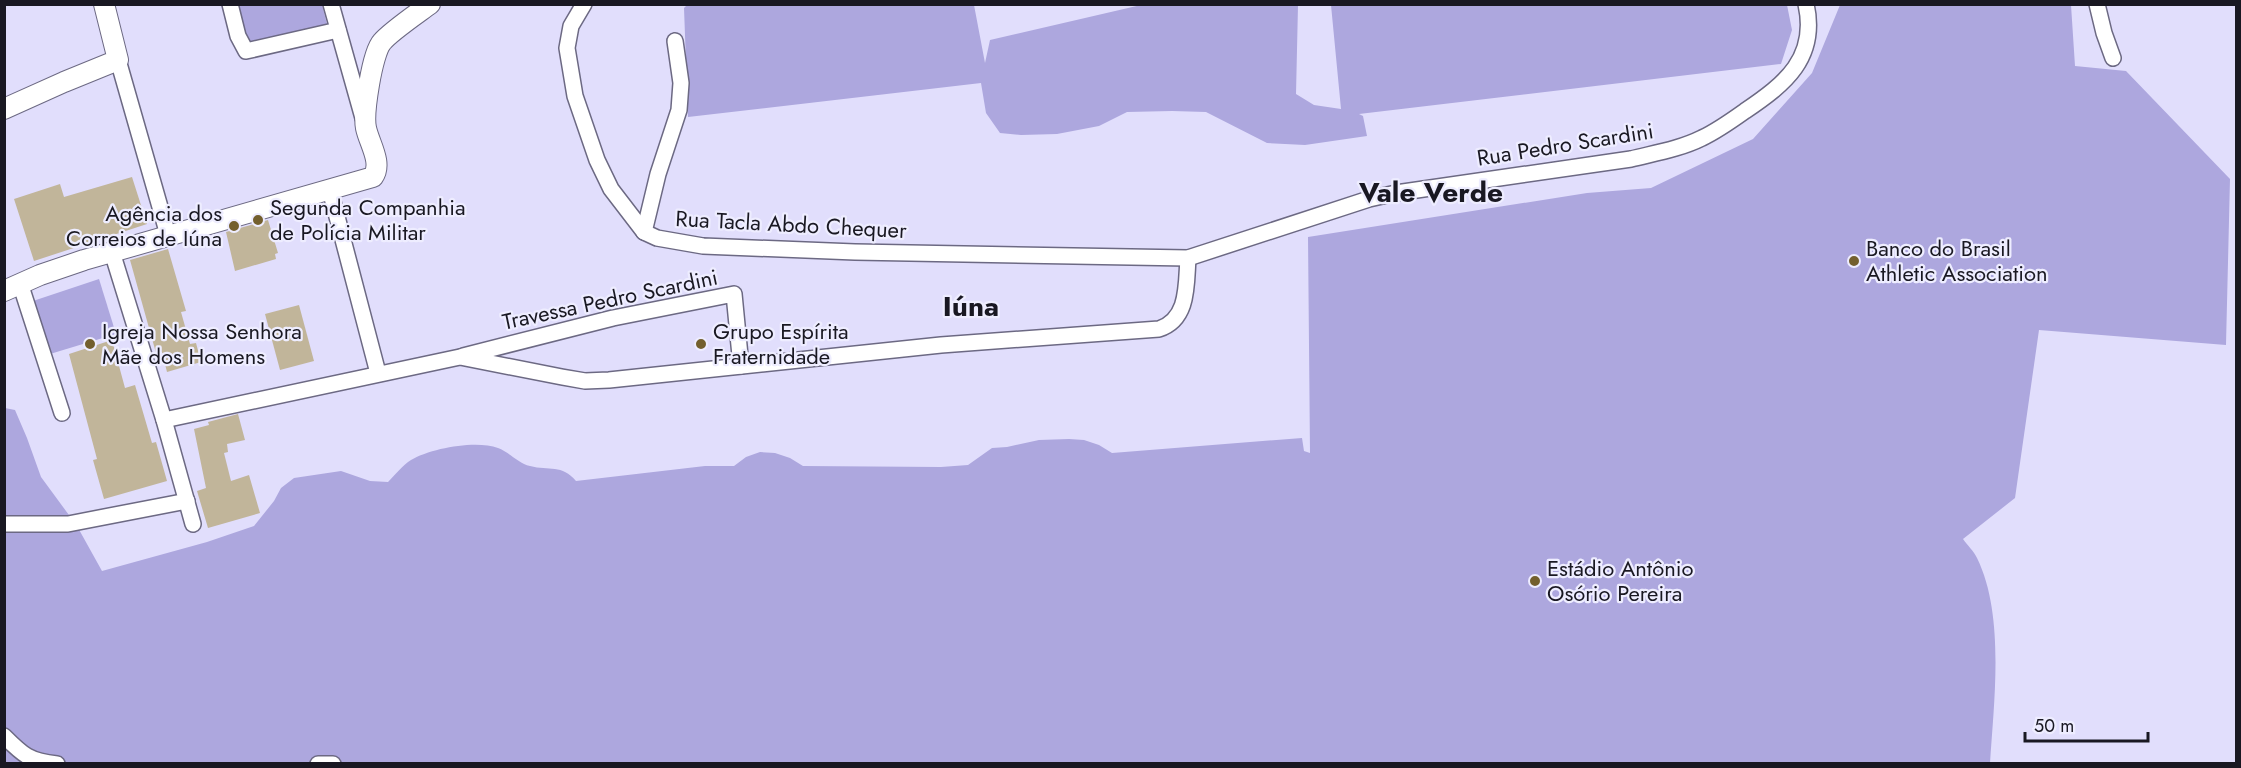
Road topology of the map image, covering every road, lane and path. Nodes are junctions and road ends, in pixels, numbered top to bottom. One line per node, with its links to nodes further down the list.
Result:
1 (104, 4): 11 (street)
2 (230, 4): 8 (street)
3 (331, 4): 8 (street)
4 (430, 4): 13 (street)
5 (584, 4): 15 (street, Rua Tacla Abdo Chequer)
6 (1806, 4): 18 (street, Rua Pedro Scardini)
7 (2097, 4): 10 (street)
8 (338, 30): 13 (street)
9 (675, 41): 15 (street)
10 (2113, 58)
11 (118, 60): 12 (street); 16 (street)
12 (4, 109)
13 (365, 126): 14 (street)
14 (330, 190): 16 (street); 22 (street)
15 (644, 232): 18 (street, Rua Tacla Abdo Chequer)
16 (168, 235): 17 (street)
17 (112, 252): 19 (street); 24 (street)
18 (1188, 258): 21 (street)
19 (12, 287): 23 (street)
20 (460, 357): 21 (street); 21 (street, Travessa Pedro Scardini); 22 (street)
21 (741, 366)
22 (378, 373): 24 (street)
23 (62, 413)
24 (164, 420): 25 (street)
25 (187, 501): 26 (street); 27 (street)
26 (4, 524)
27 (194, 524)
28 (4, 736): 29 (street)
29 (57, 764)
30 (318, 764): 31 (street)
31 (333, 764)

